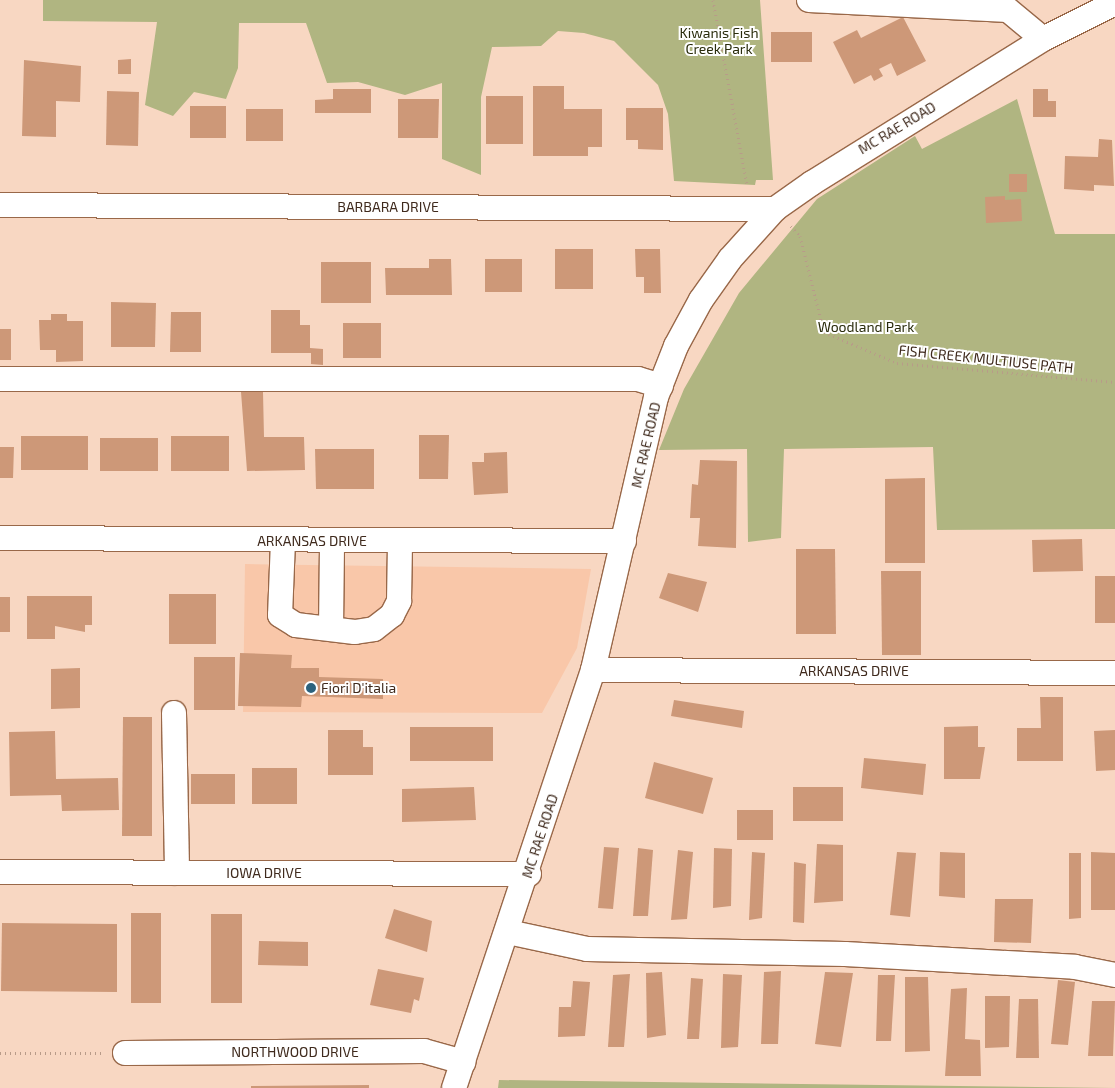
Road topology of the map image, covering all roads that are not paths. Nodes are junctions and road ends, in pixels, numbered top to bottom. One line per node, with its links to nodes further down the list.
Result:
1 (809, 0): 3 (street)
2 (1115, 3): 3 (street, MC RAE ROAD)
3 (1043, 39): 5 (street, MC RAE ROAD)
4 (0, 205): 5 (street, BARBARA DRIVE)
5 (783, 217): 7 (street, MC RAE ROAD)
6 (0, 379): 7 (street)
7 (661, 386): 12 (street, MC RAE ROAD)
8 (0, 538): 9 (street, ARKANSAS DRIVE)
9 (283, 541): 10 (street, ARKANSAS DRIVE); 13 (street)
10 (332, 541): 11 (street, ARKANSAS DRIVE); 13 (street)
11 (400, 541): 12 (street, ARKANSAS DRIVE); 13 (street)
12 (624, 541): 14 (street, MC RAE ROAD)
13 (330, 628)
14 (593, 670): 15 (street, ARKANSAS DRIVE); 19 (street, MC RAE ROAD)
15 (1115, 673)
16 (174, 713): 18 (street)
17 (0, 872): 18 (street, IOWA DRIVE)
18 (177, 873): 19 (street, IOWA DRIVE)
19 (529, 874): 20 (street, MC RAE ROAD)
20 (508, 932): 21 (street); 23 (street, MC RAE ROAD)
21 (1115, 975)
22 (125, 1053): 23 (street, NORTHWOOD DRIVE)
23 (463, 1062): 24 (street, MC RAE ROAD)
24 (454, 1088)

